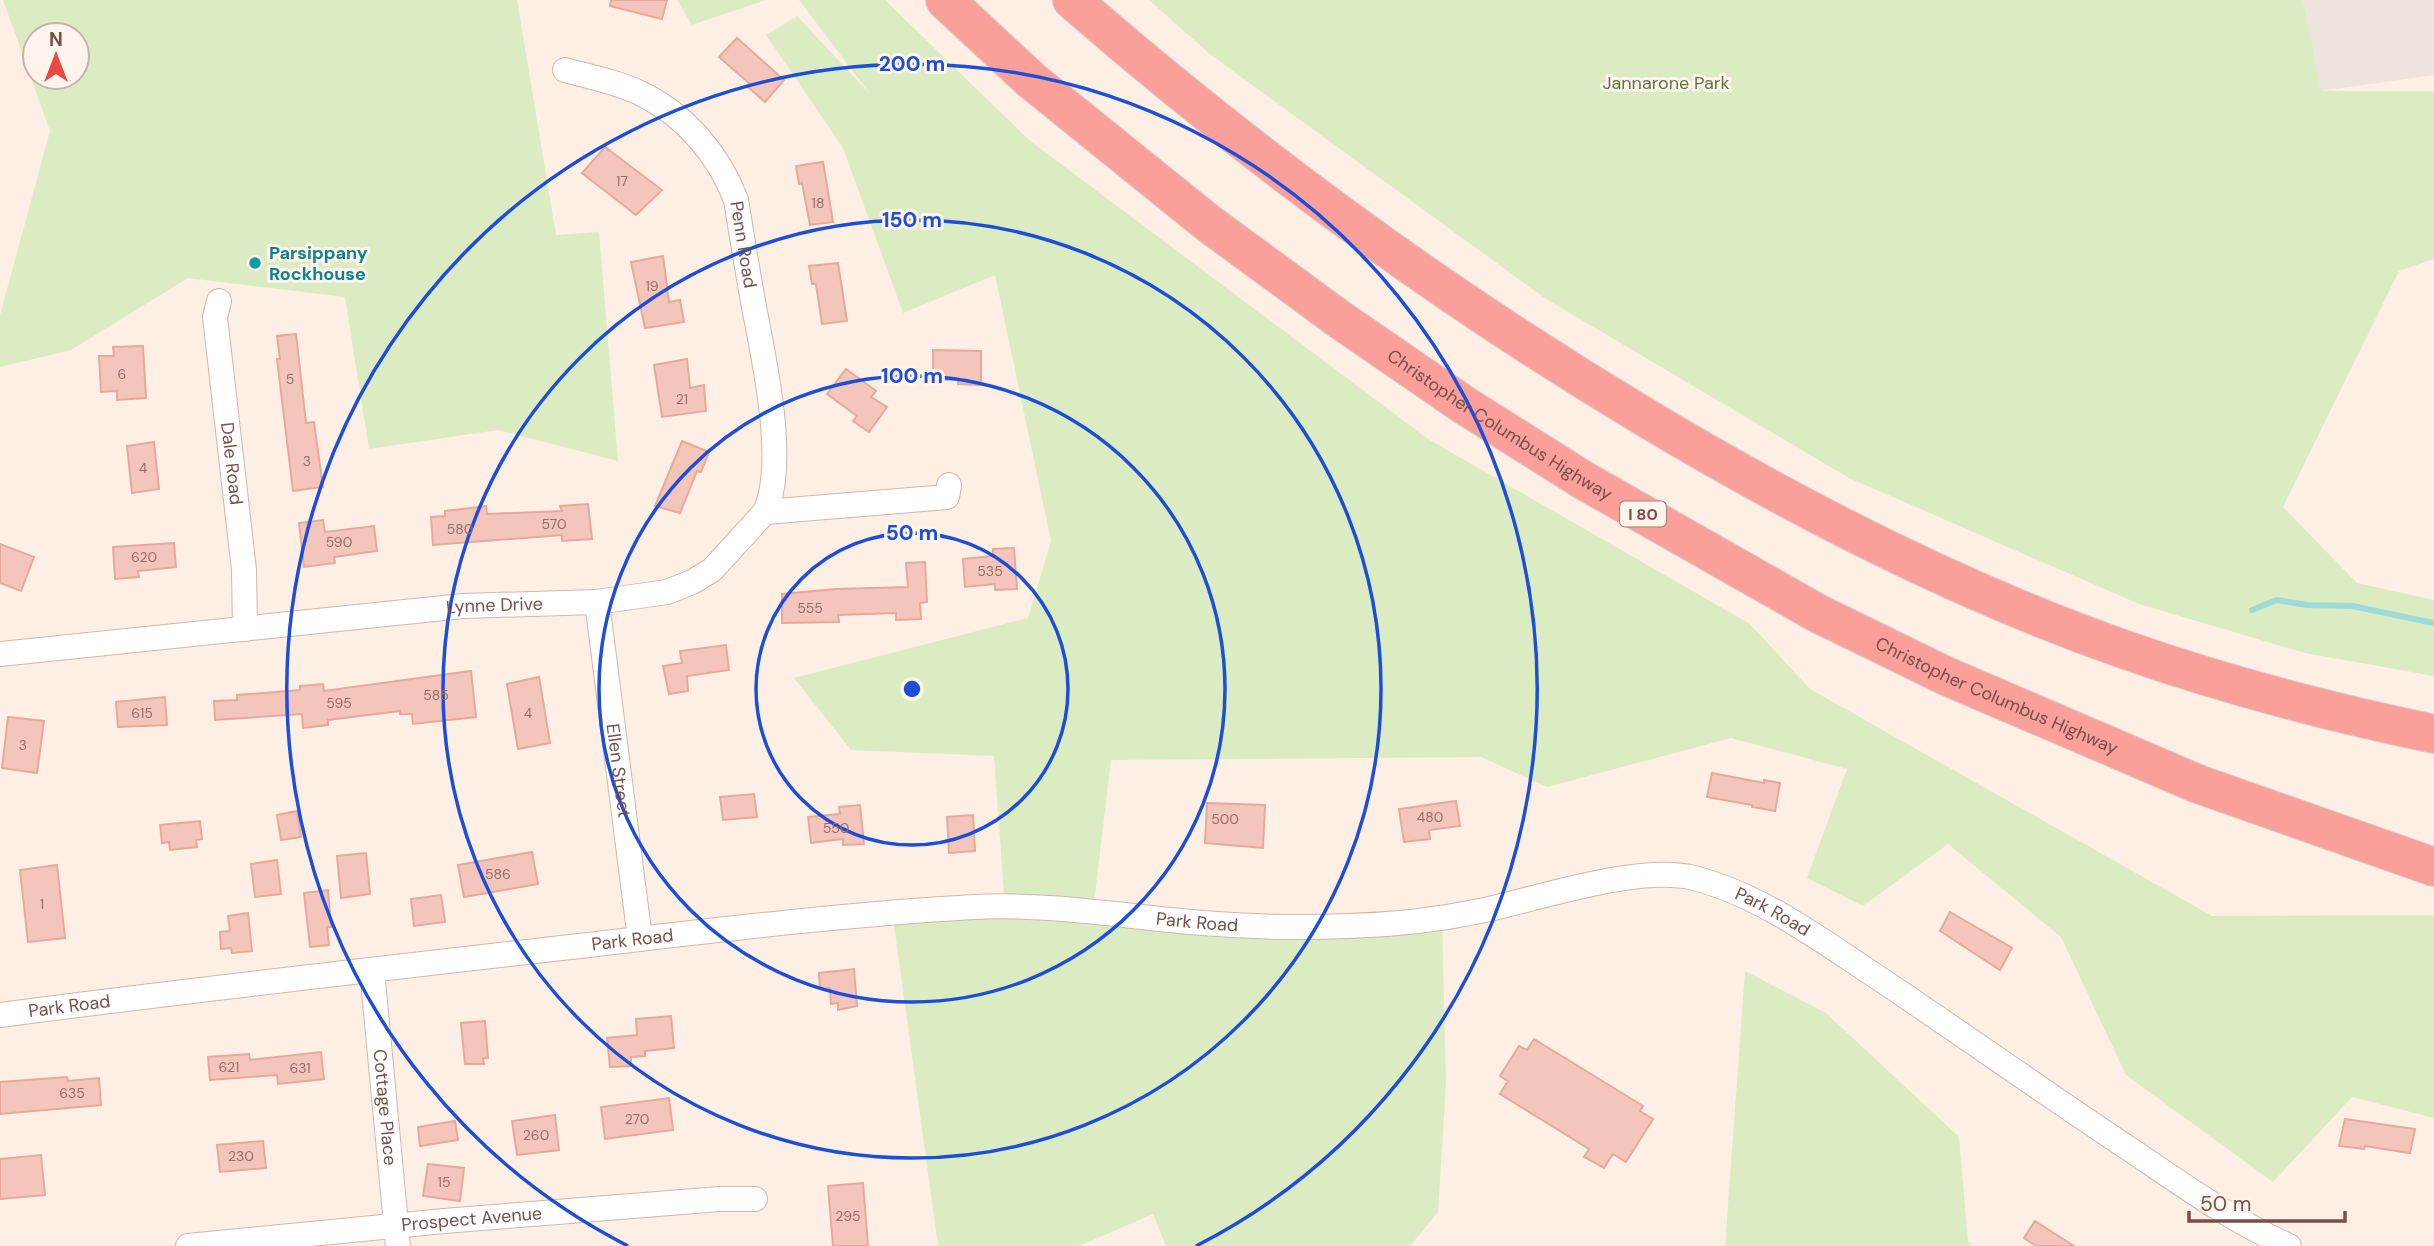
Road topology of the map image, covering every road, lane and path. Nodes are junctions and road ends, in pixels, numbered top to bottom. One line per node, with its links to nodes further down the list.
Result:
1 (945, 0): 11 (highway, Christopher Columbus Highway / I 80)
2 (1072, 0): 10 (highway)
3 (565, 70): 6 (street, Penn Road)
4 (219, 301): 8 (street, Dale Road)
5 (949, 485): 6 (street)
6 (765, 512): 7 (street, Lynne Drive)
7 (597, 602): 8 (street, Lynne Drive); 12 (street, Ellen Street)
8 (245, 629): 9 (street, Lynne Drive)
9 (0, 654)
10 (2434, 734)
11 (2434, 867)
12 (640, 939): 13 (street, Park Road); 18 (street, Park Road)
13 (372, 970): 14 (street, Park Road); 16 (street, Cottage Place)
14 (0, 1015)
15 (755, 1199): 16 (street, Prospect Avenue)
16 (397, 1236): 17 (street, Prospect Avenue)
17 (188, 1246)
18 (2288, 1246)

